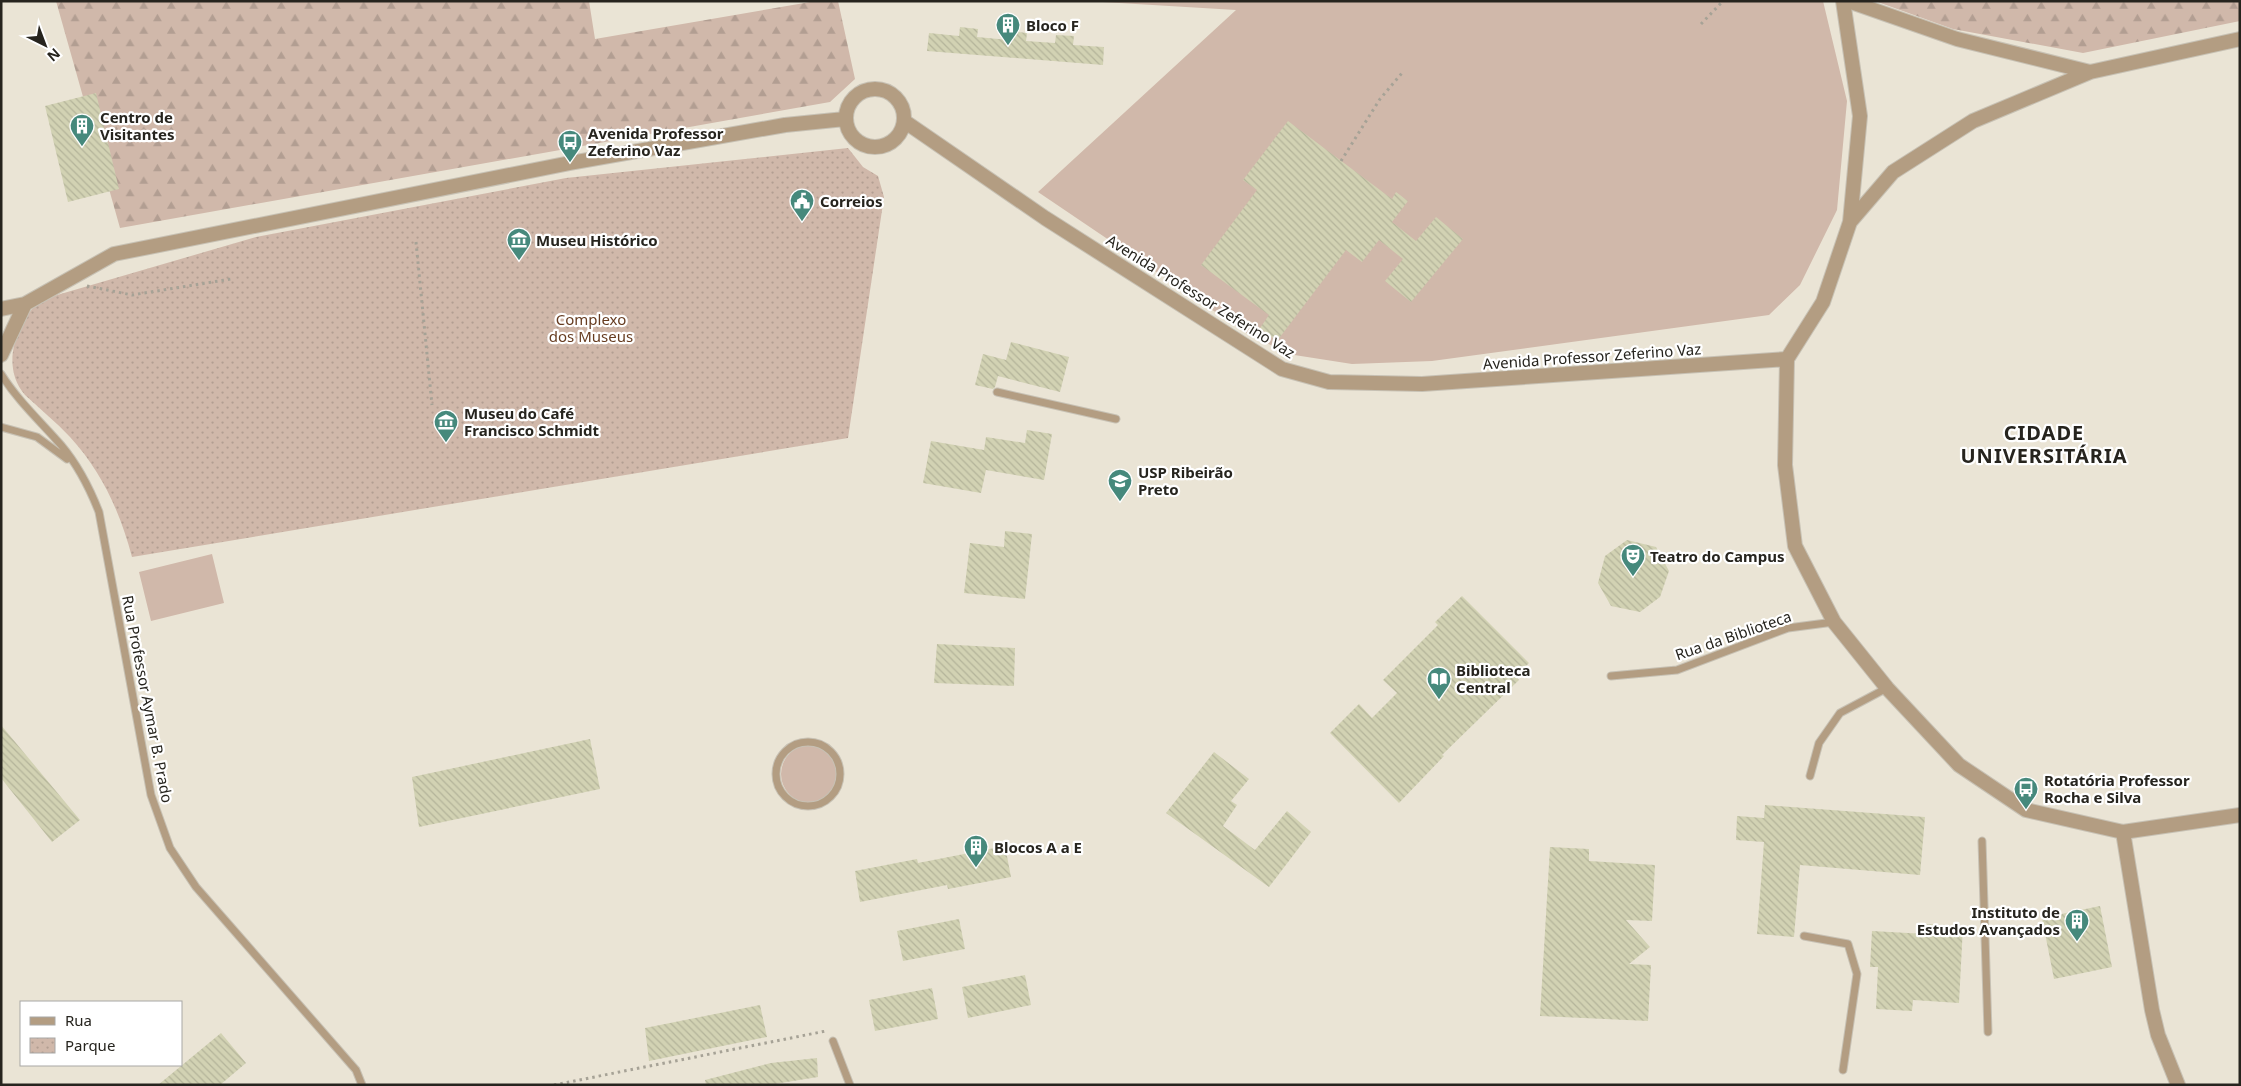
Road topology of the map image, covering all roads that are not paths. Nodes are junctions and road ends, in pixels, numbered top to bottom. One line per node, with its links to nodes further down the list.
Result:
1 (1842, 1): 7 (street)
2 (1848, 1): 4 (street)
3 (2240, 39): 4 (street)
4 (2090, 72): 7 (street)
5 (845, 119): 6 (street); 6 (street); 8 (street)
6 (904, 121): 11 (street, Avenida Professor Zeferino Vaz)
7 (1850, 222): 11 (street)
8 (25, 304): 9 (street); 10 (street)
9 (1, 309)
10 (1, 355)
11 (1787, 359): 17 (street)
12 (1, 374): 16 (lane, Rua Professor Aymar B. Prado)
13 (997, 392): 14 (lane)
14 (1116, 419)
15 (1, 427): 16 (lane, Rua Professor Aymar B. Prado)
16 (74, 464): 29 (lane, Rua Professor Aymar B. Prado)
17 (1834, 622): 18 (lane, Rua da Biblioteca); 19 (street)
18 (1611, 676)
19 (1888, 688): 20 (lane); 23 (street)
20 (1810, 776)
21 (776, 779): 21 (lane)
22 (2240, 815): 23 (street)
23 (2122, 832): 31 (street)
24 (1982, 841): 26 (lane)
25 (1804, 936): 28 (lane)
26 (1988, 1032)
27 (833, 1041): 30 (lane)
28 (1843, 1070)
29 (362, 1085)
30 (850, 1085)
31 (2178, 1085)

